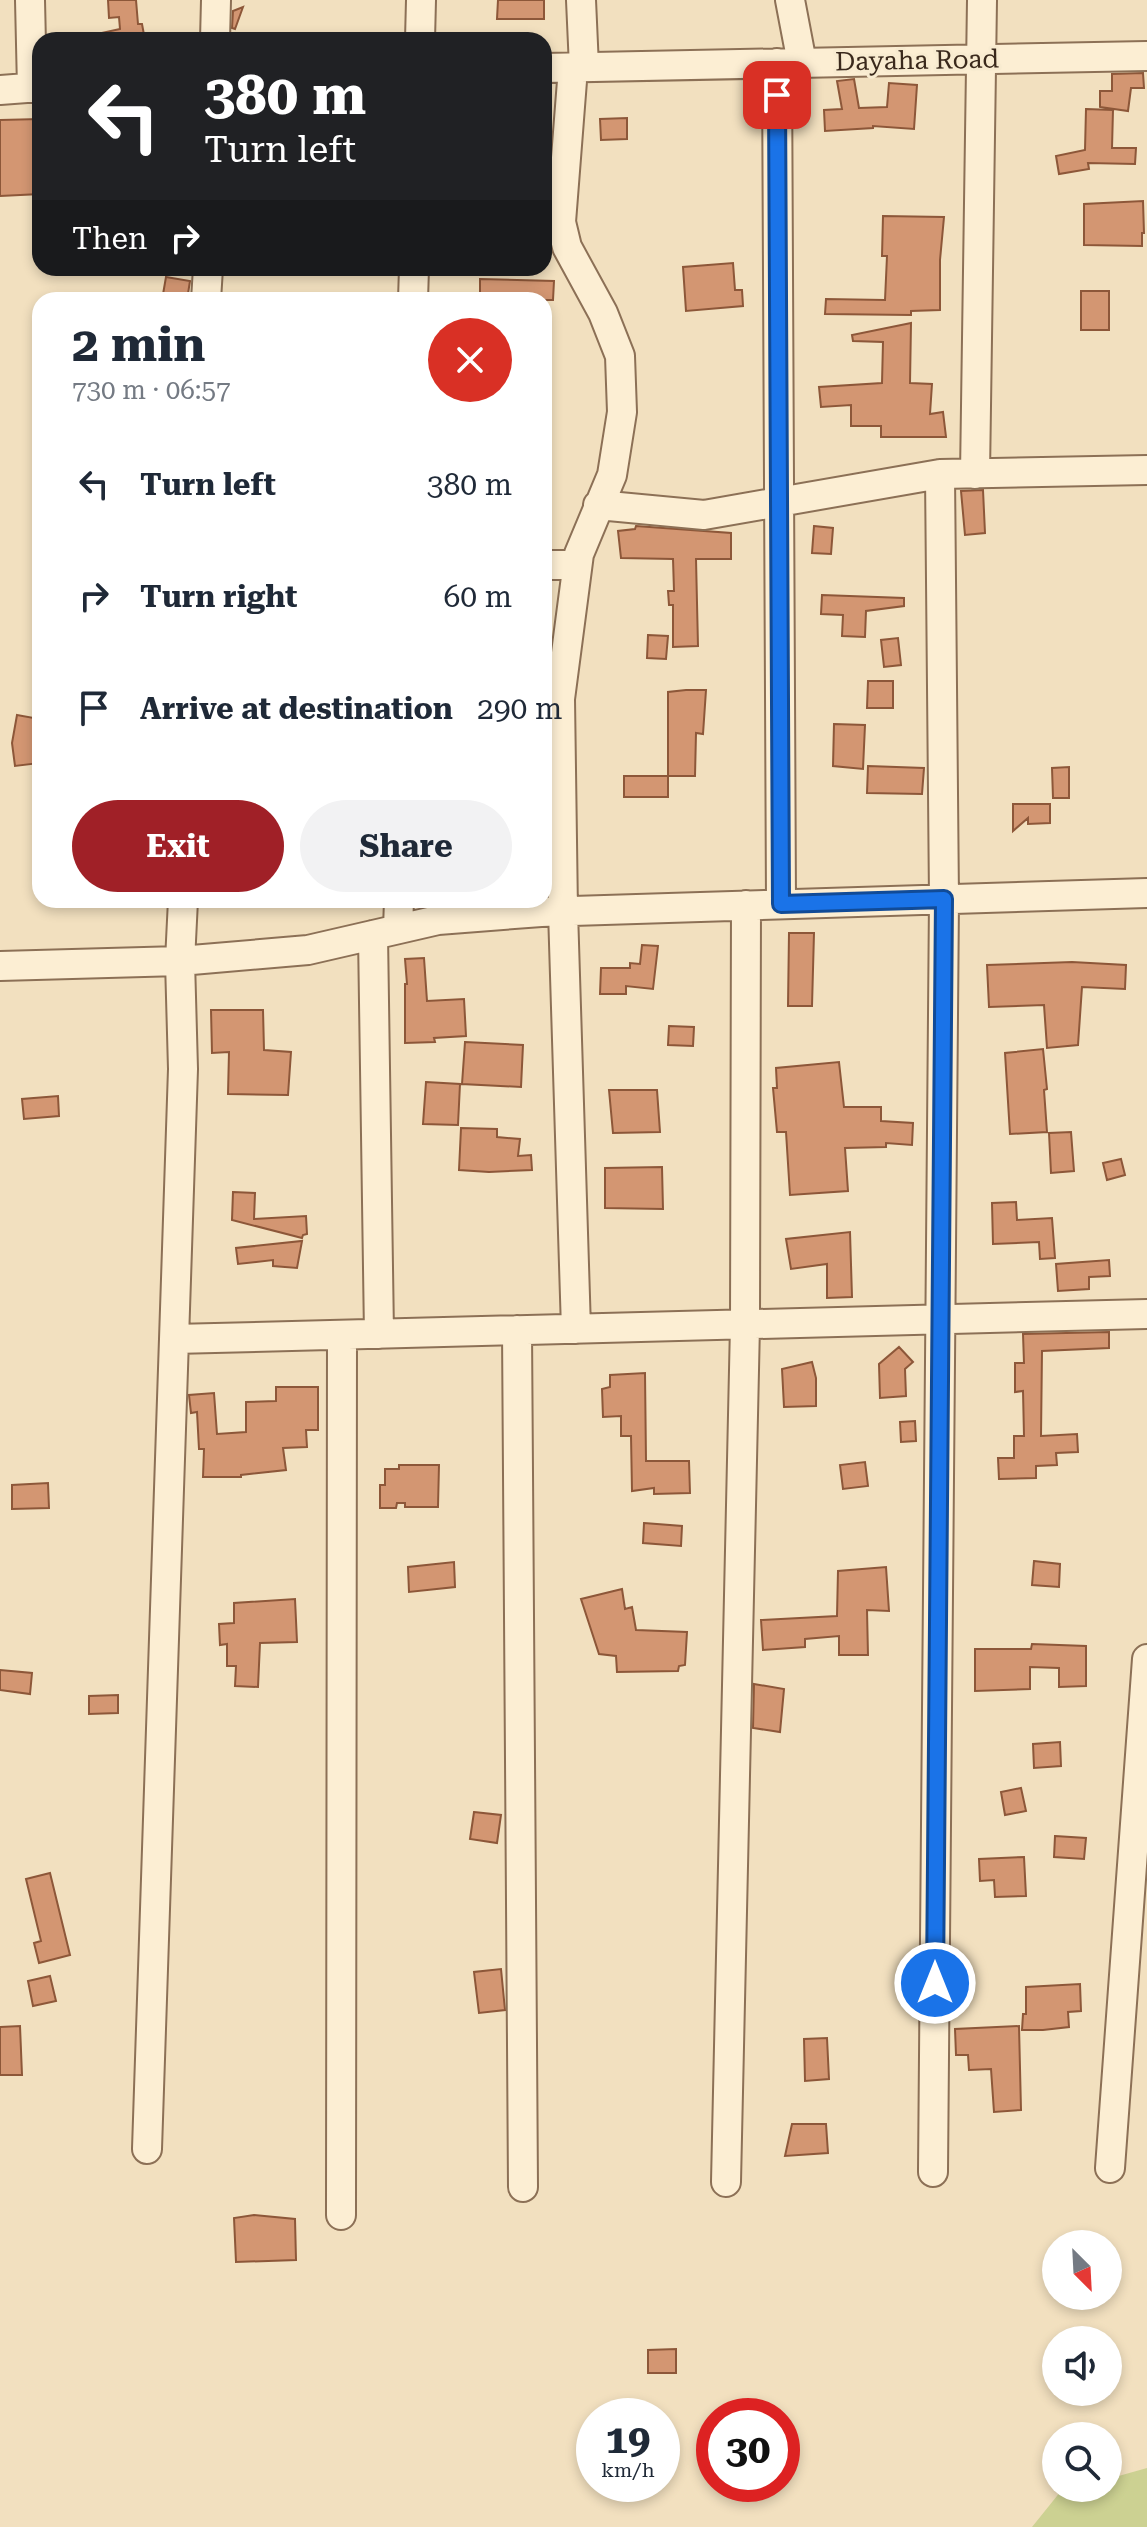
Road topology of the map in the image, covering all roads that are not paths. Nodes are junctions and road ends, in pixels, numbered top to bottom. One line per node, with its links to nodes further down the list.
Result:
1 (30, 0): 7 (street)
2 (216, 0): 8 (street)
3 (421, 0): 9 (street)
4 (581, 0): 14 (street)
5 (790, 0): 12 (street)
6 (982, 0): 11 (street)
7 (32, 32)
8 (215, 32)
9 (420, 32)
10 (1147, 56): 11 (street, Dayaha Road)
11 (980, 59): 12 (street, Dayaha Road); 19 (street)
12 (790, 63): 14 (street, Dayaha Road); 20 (street)
13 (552, 68): 14 (street, Dayaha Road)
14 (579, 68): 21 (street)
15 (32, 87): 16 (street)
16 (0, 90)
17 (1147, 470): 19 (street)
18 (940, 474): 19 (street); 20 (street); 25 (street)
19 (975, 474)
20 (779, 502): 21 (street); 26 (street)
21 (598, 505): 23 (street)
22 (552, 565): 23 (street)
23 (577, 565): 30 (street)
24 (1147, 893): 25 (street)
25 (944, 899): 26 (street); 35 (street)
26 (781, 904): 27 (street)
27 (746, 905): 30 (street); 36 (street)
28 (183, 908): 32 (street)
29 (396, 908): 31 (street)
30 (563, 911): 31 (street); 37 (street)
31 (386, 932): 32 (street); 39 (street)
32 (180, 961): 33 (street); 41 (street)
33 (0, 966)
34 (1147, 1314): 35 (street)
35 (940, 1320): 36 (street); 45 (street)
36 (745, 1325): 37 (street); 46 (street)
37 (576, 1329): 38 (street)
38 (517, 1330): 39 (street); 47 (street)
39 (379, 1334): 40 (street)
40 (342, 1335): 41 (street); 48 (street)
41 (174, 1339): 43 (street)
42 (1147, 1659): 44 (street)
43 (147, 2149)
44 (1110, 2168)
45 (933, 2172)
46 (726, 2182)
47 (523, 2187)
48 (341, 2215)

